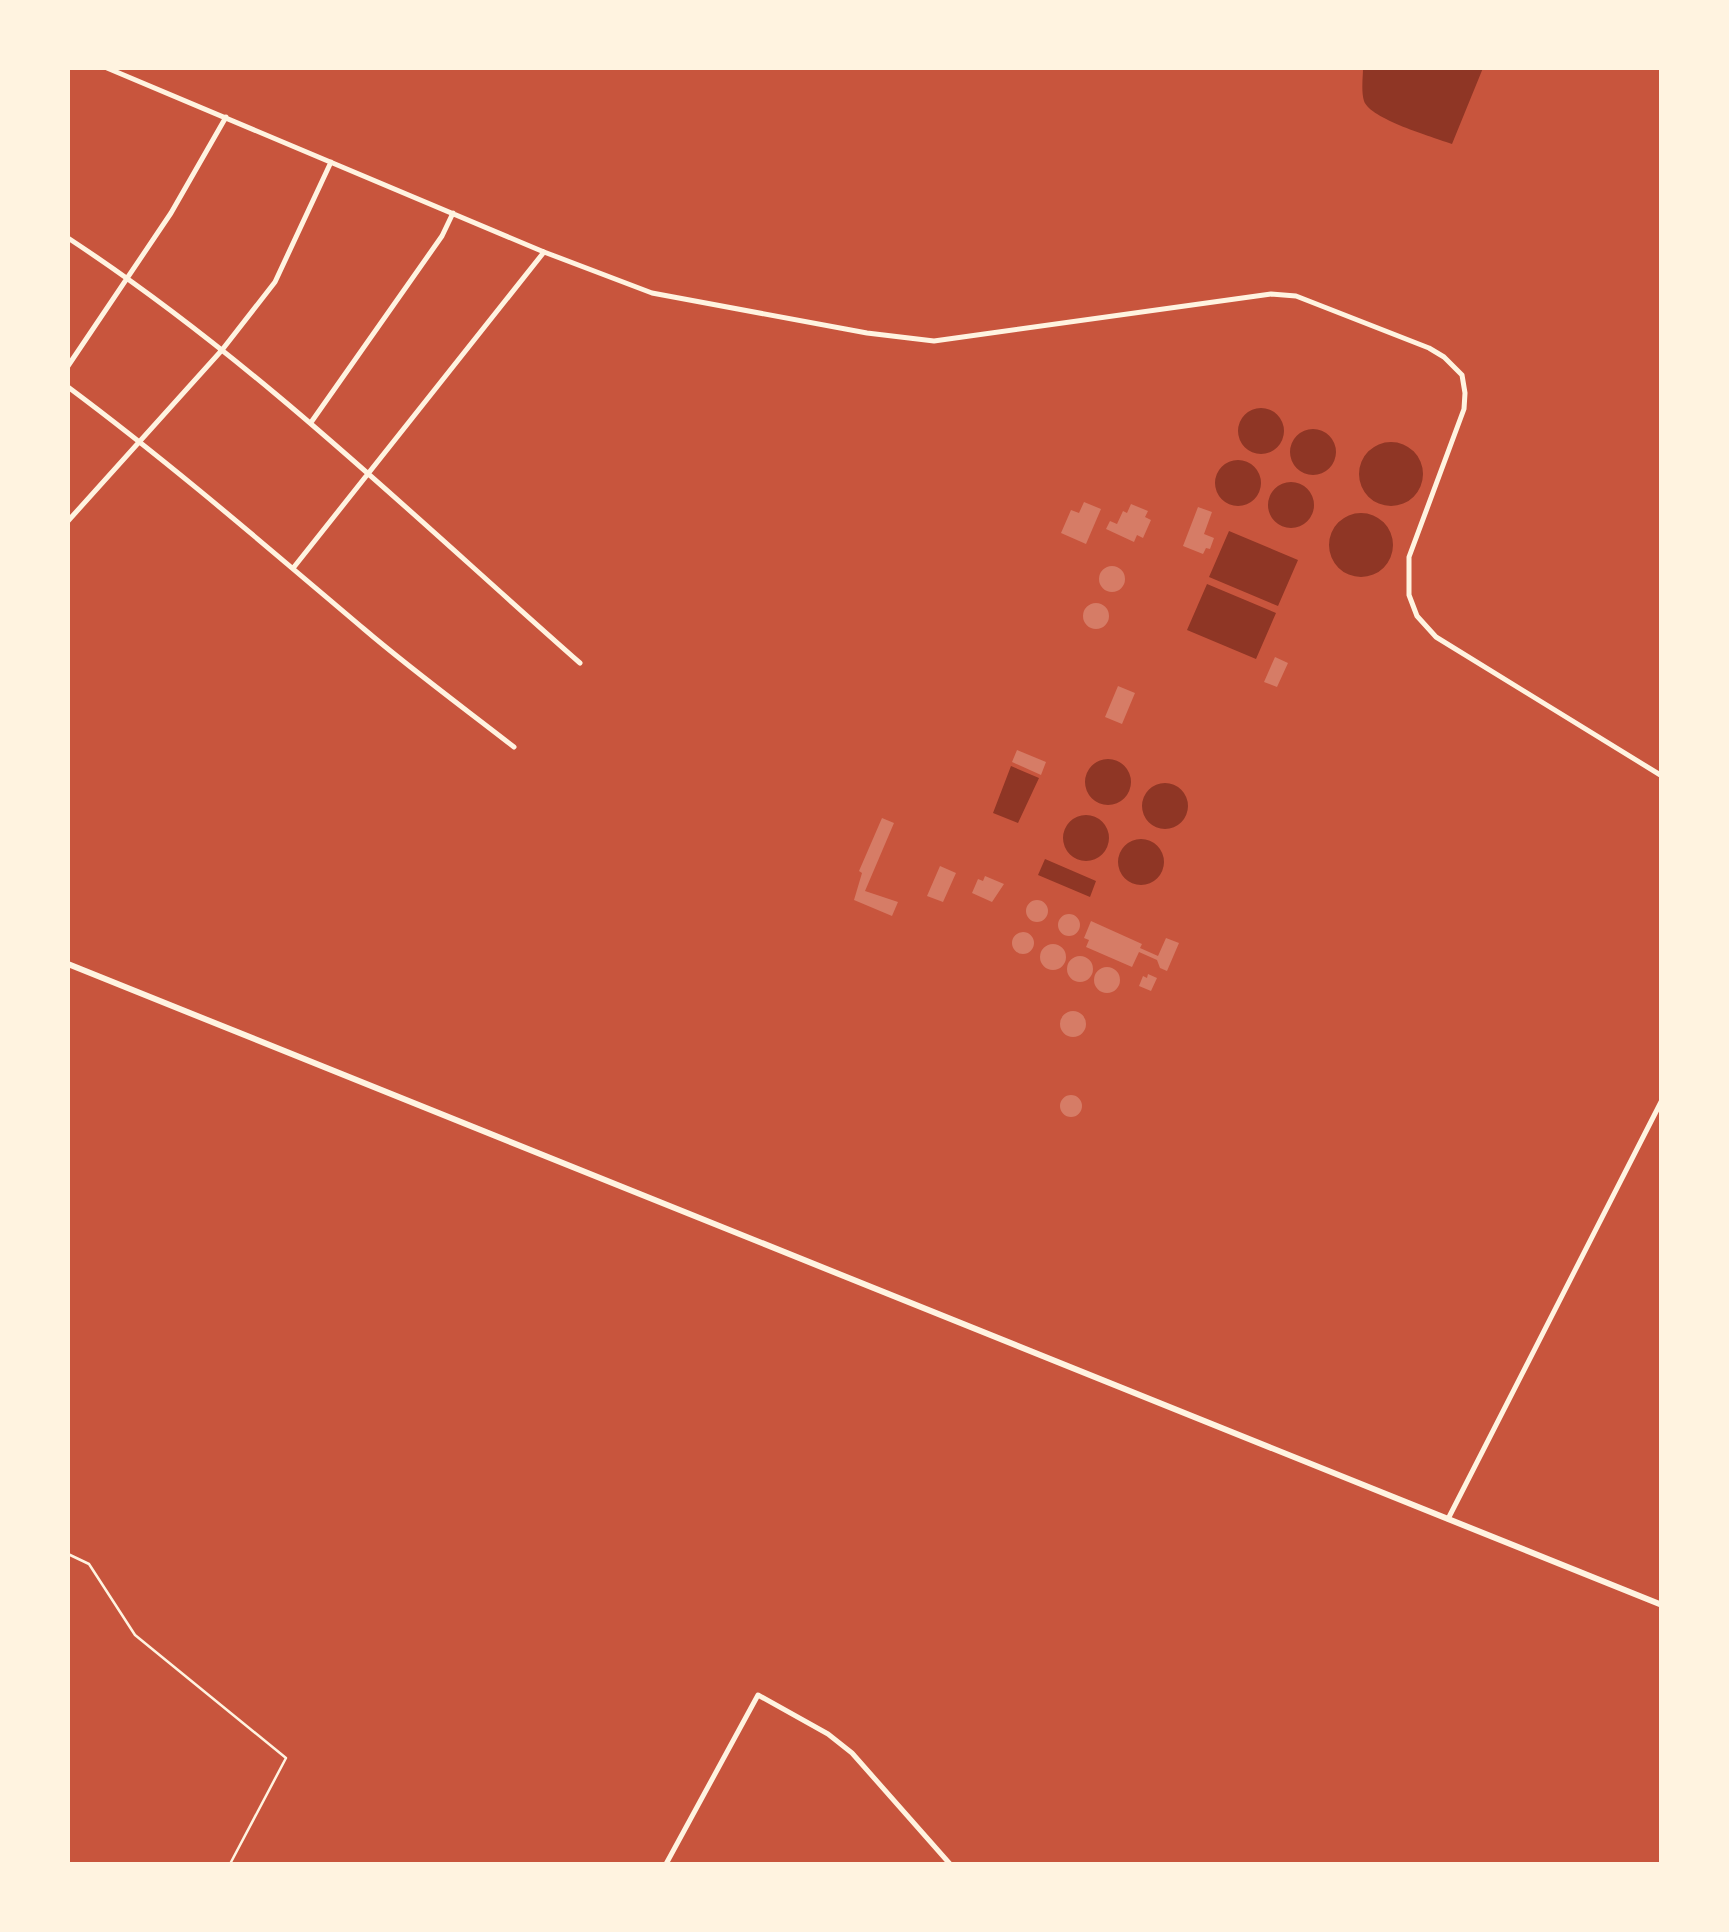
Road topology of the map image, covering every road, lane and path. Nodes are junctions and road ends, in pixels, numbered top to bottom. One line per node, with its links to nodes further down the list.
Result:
1 (107, 68): 2 (street)
2 (226, 117): 3 (street); 7 (street)
3 (330, 162): 4 (street); 8 (street)
4 (453, 213): 6 (street); 11 (street)
5 (68, 238): 7 (street)
6 (544, 252): 13 (street); 18 (street)
7 (126, 276): 8 (street); 9 (street)
8 (222, 350): 11 (street); 12 (street)
9 (68, 366)
10 (68, 387): 12 (street)
11 (311, 422): 13 (street)
12 (140, 442): 14 (street); 15 (street)
13 (367, 475): 15 (street); 16 (street)
14 (68, 521)
15 (294, 566): 17 (street)
16 (580, 663)
17 (514, 747)
18 (1662, 776)
19 (68, 964): 21 (street)
20 (1662, 1100): 21 (street)
21 (1448, 1519): 23 (street)
22 (68, 1554): 24 (path)
23 (1662, 1606)
24 (230, 1864)
25 (666, 1864): 26 (street)
26 (950, 1864)

